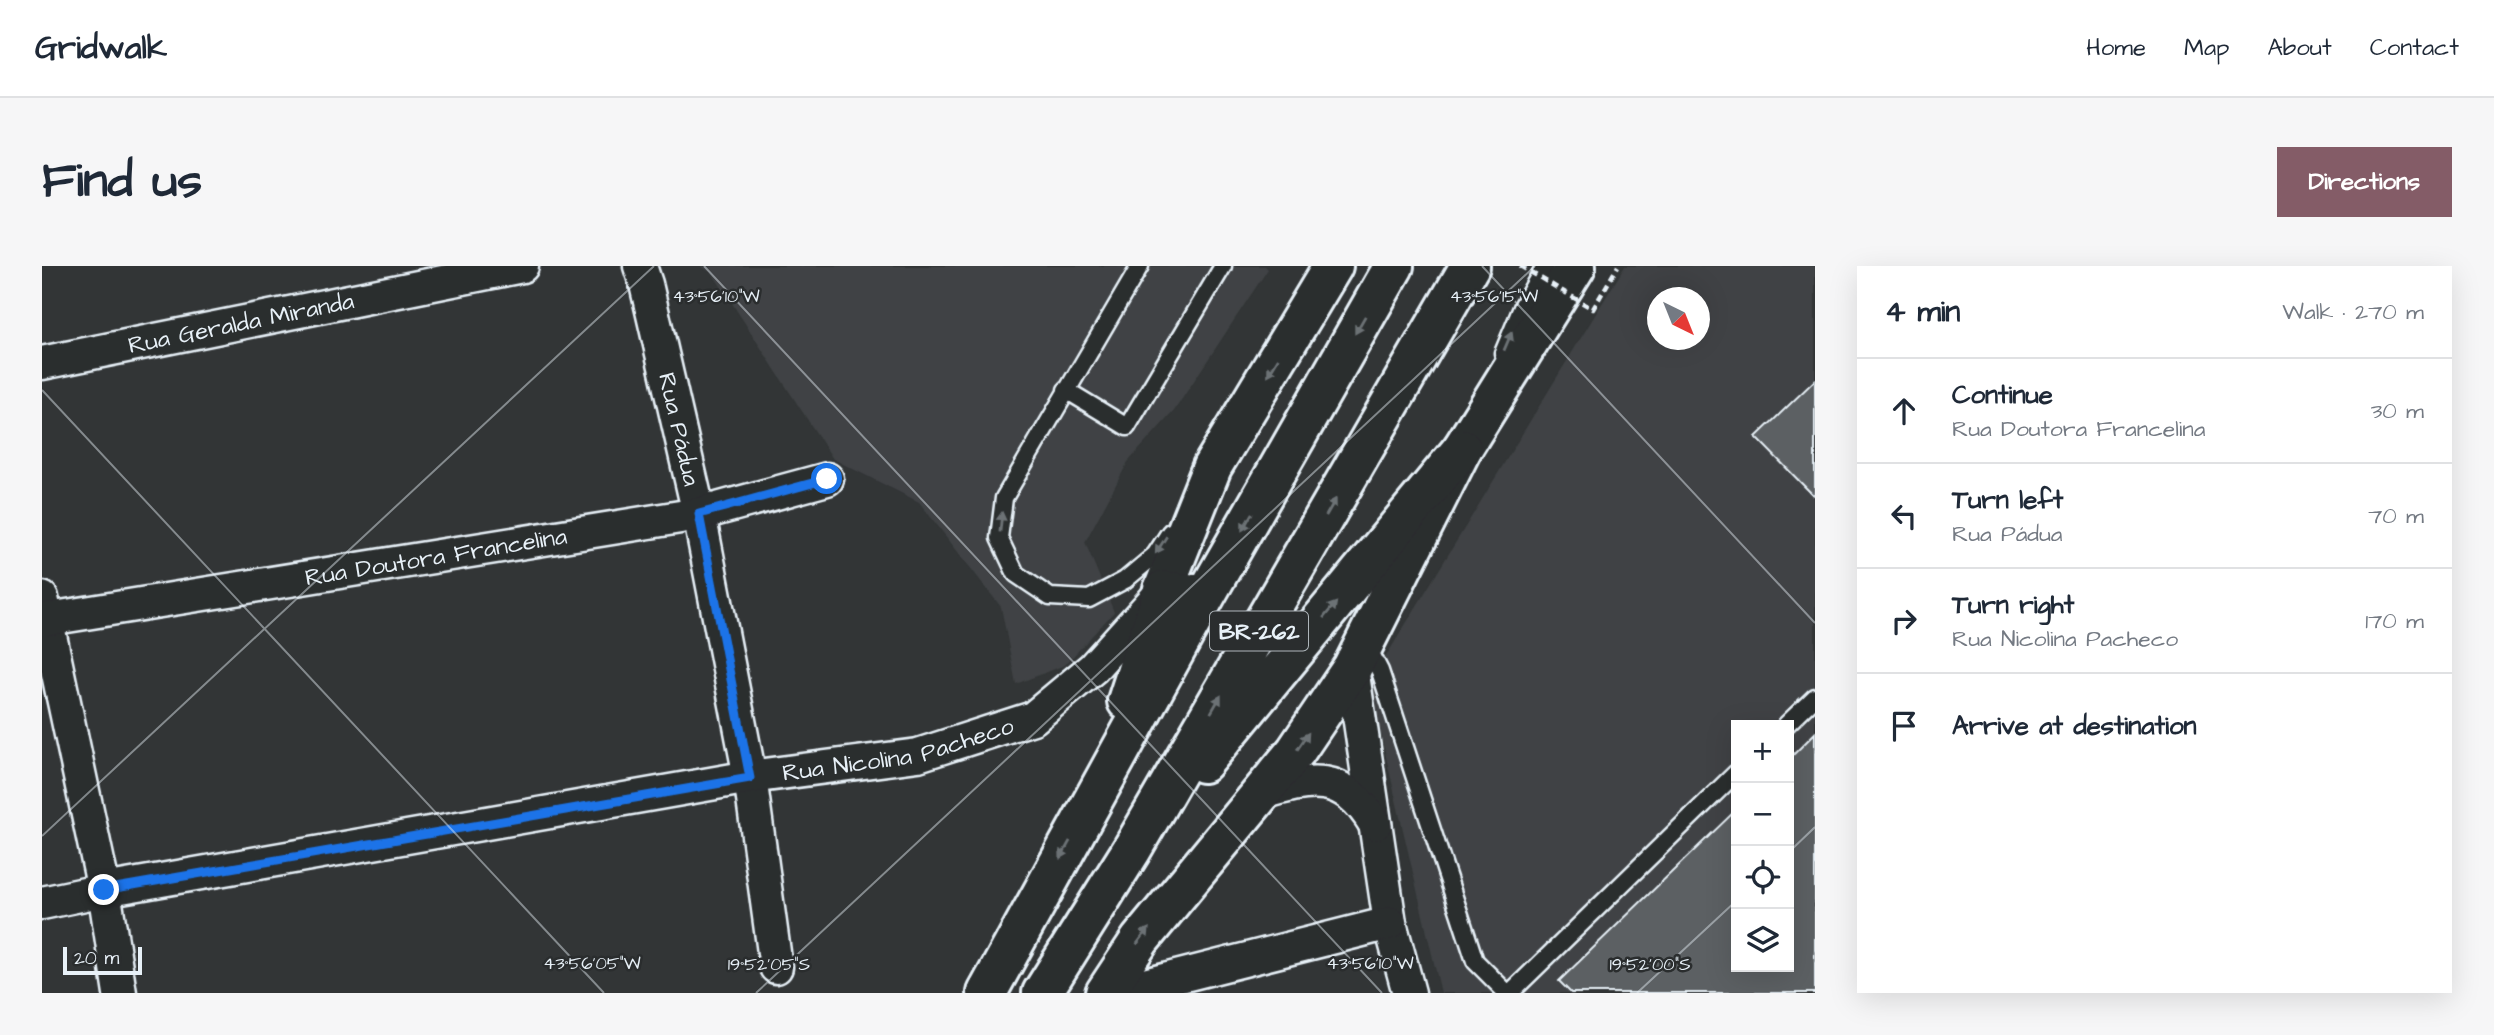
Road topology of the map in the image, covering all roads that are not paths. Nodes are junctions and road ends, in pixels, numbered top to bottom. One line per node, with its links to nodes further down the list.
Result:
1 (522, 266): 10 (street, Rua Geralda Miranda)
2 (640, 266): 15 (street, Rua Pádua)
3 (1140, 266): 11 (lane)
4 (1223, 266): 11 (lane)
5 (1333, 266): 13 (main road, one-way to 13)
6 (1394, 266): 17 (main road, BR-262, one-way to 17)
7 (1545, 266): 12 (lane, one-way to 7)
8 (1576, 266): 12 (main road)
9 (1469, 271): 27 (main road, BR-262, one-way to 9)
10 (42, 363)
11 (1066, 390): 13 (lane, one-way to 11)
12 (1462, 449): 19 (main road); 27 (main road, one-way to 12)
13 (1212, 467): 16 (main road)
14 (827, 479): 15 (street, Rua Doutora Francelina)
15 (699, 514): 18 (street, Rua Doutora Francelina); 22 (street, Rua Pádua)
16 (1163, 590): 17 (main road); 22 (street, Rua Nicolina Pacheco); 25 (main road)
17 (1206, 595): 25 (main road, BR-262)
18 (43, 613): 28 (street)
19 (1359, 656): 24 (main road, one-way to 19); 26 (street); 38 (lane)
20 (1815, 697): 21 (lane)
21 (1791, 720)
22 (750, 778): 28 (street, Rua Nicolina Pacheco); 31 (street, Rua Pádua)
23 (1731, 778): 38 (lane)
24 (1259, 794): 26 (street); 35 (main road, one-way to 24)
25 (1094, 799): 33 (main road, BR-262, one-way to 33)
26 (1376, 825): 30 (street)
27 (1131, 851): 34 (main road, BR-262)
28 (104, 890): 29 (street, Rua Nicolina Pacheco); 32 (street)
29 (42, 903)
30 (1390, 923): 36 (street); 37 (street)
31 (776, 967)
32 (120, 993)
33 (987, 993)
34 (1042, 993)
35 (1105, 993)
36 (1114, 993)
37 (1409, 993)
38 (1508, 993)

